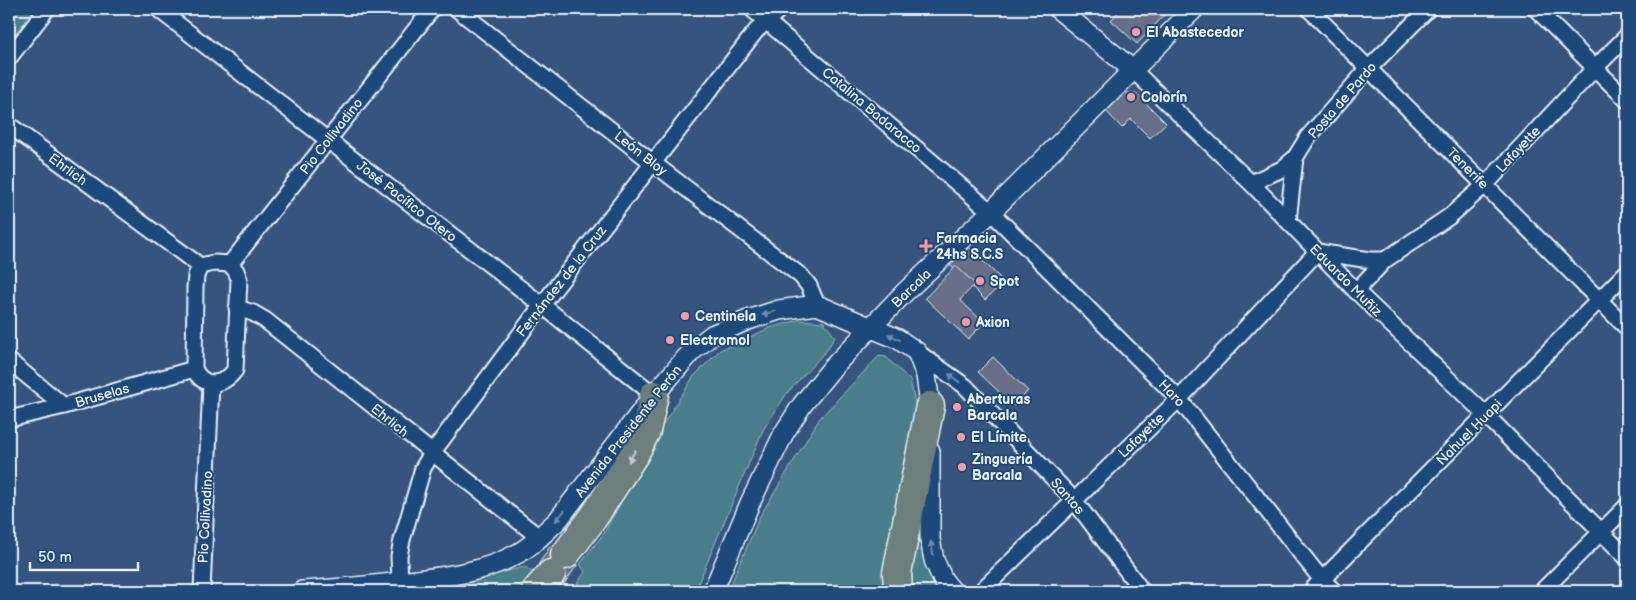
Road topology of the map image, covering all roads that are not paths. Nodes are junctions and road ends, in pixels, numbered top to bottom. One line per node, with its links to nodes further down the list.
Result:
1 (47, 9): 14 (street)
2 (158, 9): 20 (street, José Pacífico Otero)
3 (432, 9): 20 (street, Pio Collivadino)
4 (457, 9): 22 (street, León Bloy)
5 (752, 9): 12 (street, Catalina Badaracco)
6 (780, 9): 12 (street, Fernández de la Cruz)
7 (1058, 9): 17 (street, Eduardo Muñiz)
8 (1194, 9): 17 (street, Barcala)
9 (1309, 9): 16 (street, Tenerife)
10 (1428, 9): 16 (street, Posta de Pardo)
11 (1536, 9): 15 (street)
12 (766, 20): 22 (street, Fernández de la Cruz); 25 (street, Catalina Badaracco)
13 (1627, 36): 15 (street, Lafayette)
14 (9, 58)
15 (1595, 68): 18 (street); 24 (street, Lafayette)
16 (1368, 69): 21 (street, Posta de Pardo); 24 (street, Tenerife)
17 (1133, 70): 23 (street, Eduardo Muñiz); 25 (street, Barcala)
18 (1627, 100)
19 (9, 125): 30 (street, Ehrlich)
20 (328, 140): 29 (street, Pio Collivadino); 34 (street, José Pacífico Otero)
21 (1295, 158): 23 (street, Posta de Pardo); 26 (street)
22 (653, 163): 34 (street, Fernández de la Cruz); 35 (street, León Bloy)
23 (1252, 183): 26 (street, Eduardo Muñiz)
24 (1485, 185): 28 (street, Lafayette); 33 (street, Tenerife)
25 (991, 212): 37 (street, Barcala); 44 (street, Haro)
26 (1288, 221): 27 (street, Eduardo Muñiz)
27 (1317, 252): 28 (street); 32 (street, Eduardo Muñiz); 44 (street, Lafayette)
28 (1386, 260): 32 (street, Lafayette)
29 (230, 264): 30 (street); 36 (street)
30 (200, 266): 41 (street)
31 (1627, 272): 33 (street, Nahuel Huapi)
32 (1356, 292): 47 (street, Eduardo Muñiz)
33 (1599, 301): 38 (street, Tenerife); 47 (street, Nahuel Huapi)
34 (542, 305): 43 (street, José Pacífico Otero); 49 (street, Fernández de la Cruz)
35 (817, 305): 37 (street); 43 (street, Avenida Presidente Perón, one-way to 43)
36 (237, 308): 42 (street); 49 (street, Ehrlich)
37 (872, 328): 39 (street, one-way to 37); 60 (street, Barcala)
38 (1627, 328)
39 (917, 352): 46 (street); 50 (street, Santos, one-way to 39)
40 (9, 361): 45 (street)
41 (194, 369): 42 (street); 45 (street, Bruselas)
42 (211, 383): 58 (street, Pio Collivadino)
43 (654, 395): 53 (street, Avenida Presidente Perón, one-way to 53); 55 (highway, one-way to 55)
44 (1179, 399): 50 (street, Lafayette); 56 (street, Haro)
45 (64, 406): 48 (street, Bruselas)
46 (930, 406): 61 (highway); 62 (street, one-way to 46)
47 (1486, 414): 52 (street, Eduardo Muñiz); 56 (street, Nahuel Huapi)
48 (9, 419)
49 (432, 453): 53 (street, Ehrlich); 57 (street, Fernández de la Cruz)
50 (1074, 500): 63 (street, Lafayette); 64 (street, Santos)
51 (1627, 506): 52 (street)
52 (1601, 532): 54 (street, Eduardo Muñiz); 67 (street)
53 (540, 538): 57 (street, Avenida Presidente Perón)
54 (1627, 558)
55 (551, 574)
56 (1322, 580): 65 (street, Nahuel Huapi); 66 (street, Haro)
57 (400, 583): 59 (street, Avenida Presidente Perón)
58 (202, 591)
59 (302, 591)
60 (713, 591)
61 (898, 591)
62 (952, 591)
63 (981, 591)
64 (1142, 591)
65 (1311, 591)
66 (1334, 591)
67 (1542, 591)

